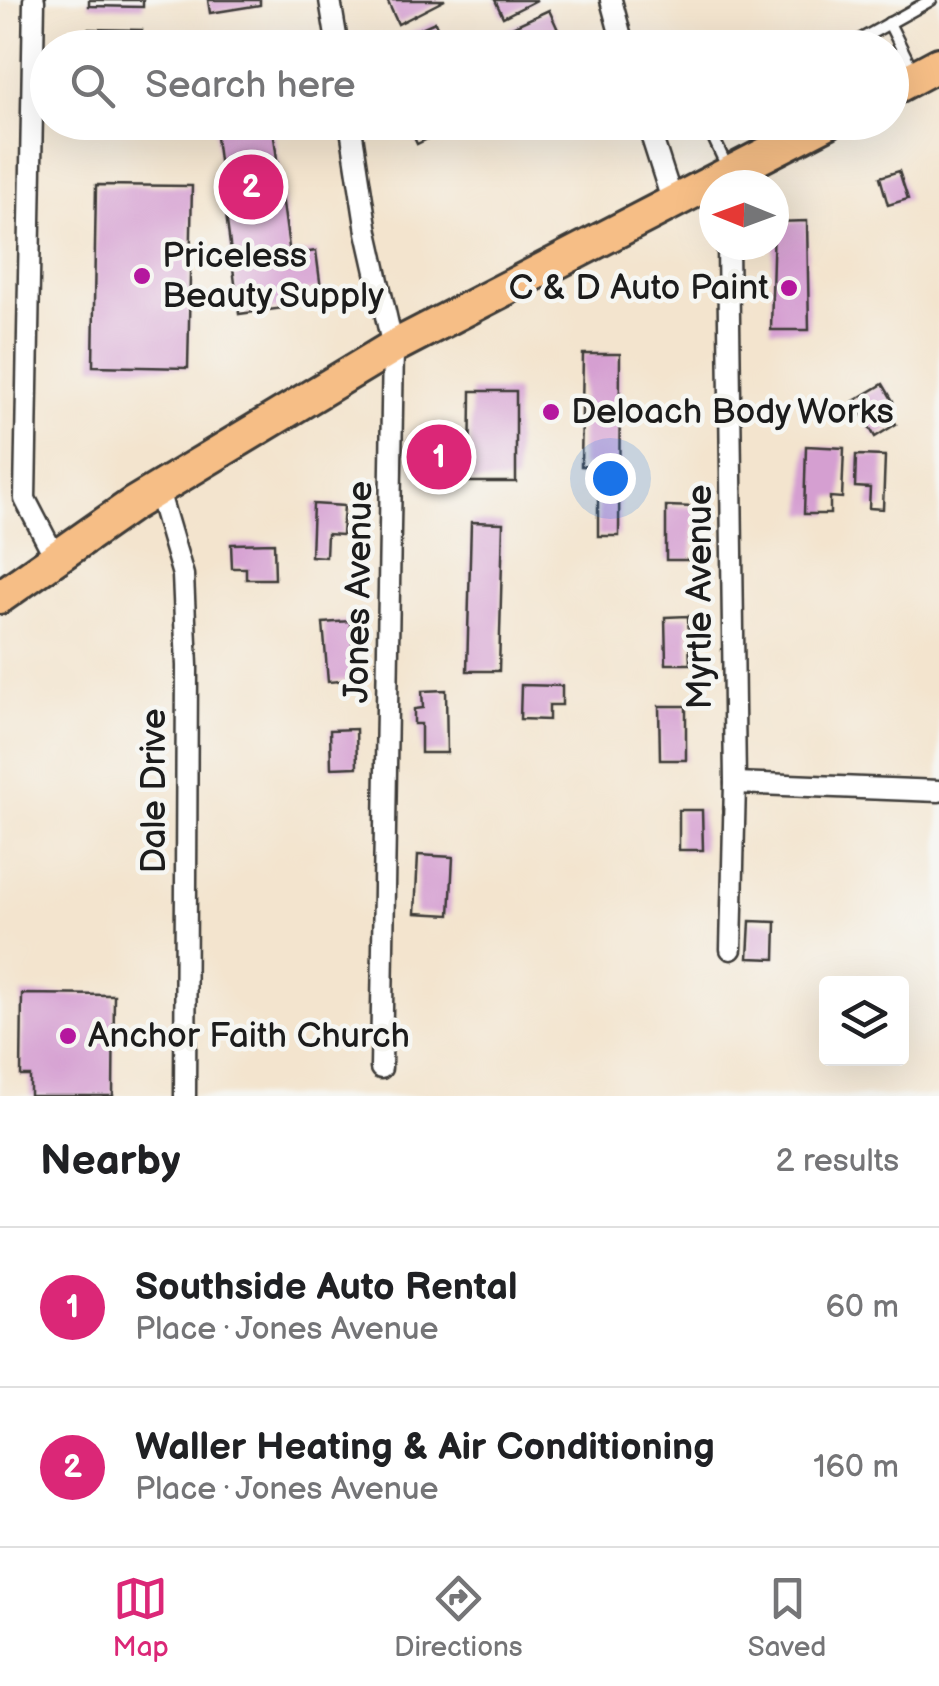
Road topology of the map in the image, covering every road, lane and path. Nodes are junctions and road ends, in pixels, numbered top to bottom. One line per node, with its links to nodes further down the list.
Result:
1 (34, 0): 6 (street)
2 (330, 0): 7 (street)
3 (611, 0): 8 (street)
4 (931, 0): 5 (lane)
5 (889, 23): 9 (lane); 10 (lane)
6 (33, 30)
7 (335, 30)
8 (619, 30)
9 (877, 30)
10 (892, 30)
11 (31, 140): 23 (street)
12 (353, 140): 21 (street, Jones Avenue)
13 (653, 140): 19 (street)
14 (713, 140): 16 (lane)
15 (793, 140): 17 (main road)
16 (726, 170)
17 (746, 170)
18 (699, 193): 19 (main road)
19 (673, 203): 21 (main road)
20 (728, 260): 25 (street, Myrtle Avenue)
21 (393, 347): 22 (main road); 28 (street, Jones Avenue)
22 (158, 490): 23 (main road); 29 (street, Dale Drive)
23 (55, 557): 24 (main road)
24 (0, 597)
25 (735, 783): 26 (street); 27 (street, Myrtle Avenue)
26 (939, 791)
27 (730, 949)
28 (382, 1068)
29 (185, 1096)

